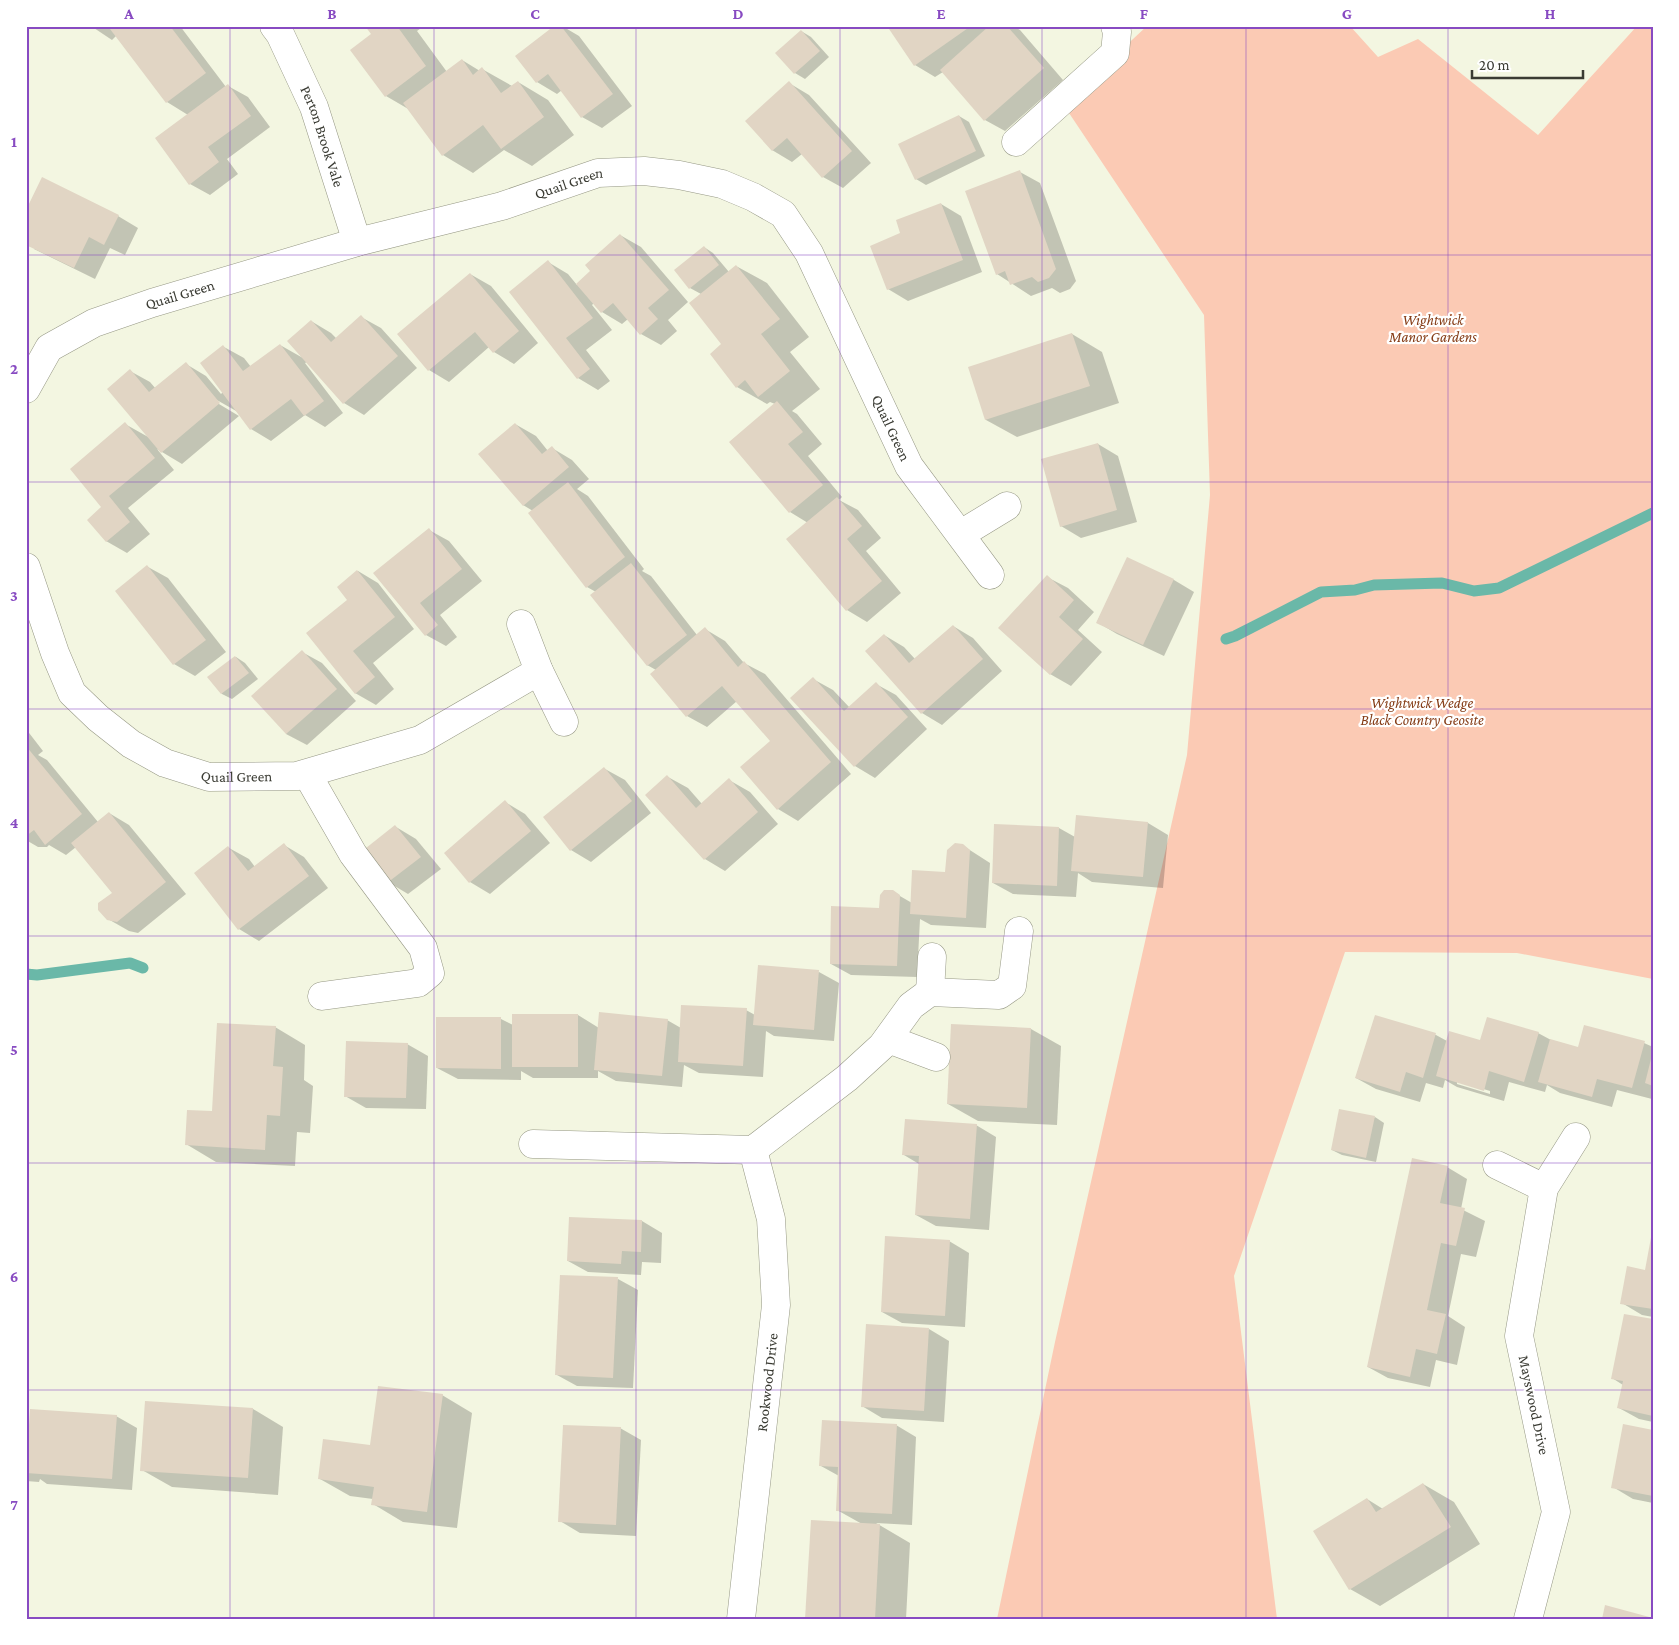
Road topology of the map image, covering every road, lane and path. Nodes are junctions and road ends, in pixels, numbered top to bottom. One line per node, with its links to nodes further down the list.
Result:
1 (1116, 26): 3 (street)
2 (278, 29): 4 (street, Perton Brook Vale)
3 (1016, 142)
4 (358, 242): 5 (street, Quail Green); 7 (street, Quail Green)
5 (26, 389)
6 (1007, 506): 7 (street)
7 (961, 534): 9 (street, Quail Green)
8 (26, 567): 13 (street, Quail Green)
9 (990, 575)
10 (521, 624): 11 (street)
11 (539, 671): 12 (street); 13 (street, Quail Green)
12 (564, 722)
13 (306, 774): 17 (street)
14 (1019, 931): 16 (street)
15 (932, 957): 16 (street)
16 (930, 992): 18 (street)
17 (322, 996)
18 (888, 1039): 19 (street); 22 (street)
19 (936, 1057)
20 (1576, 1137): 24 (street, Mayswood Drive)
21 (533, 1144): 22 (street)
22 (753, 1150): 25 (street, Rookwood Drive)
23 (1497, 1165): 24 (street)
24 (1544, 1188): 26 (street, Mayswood Drive)
25 (741, 1619)
26 (1528, 1619)

